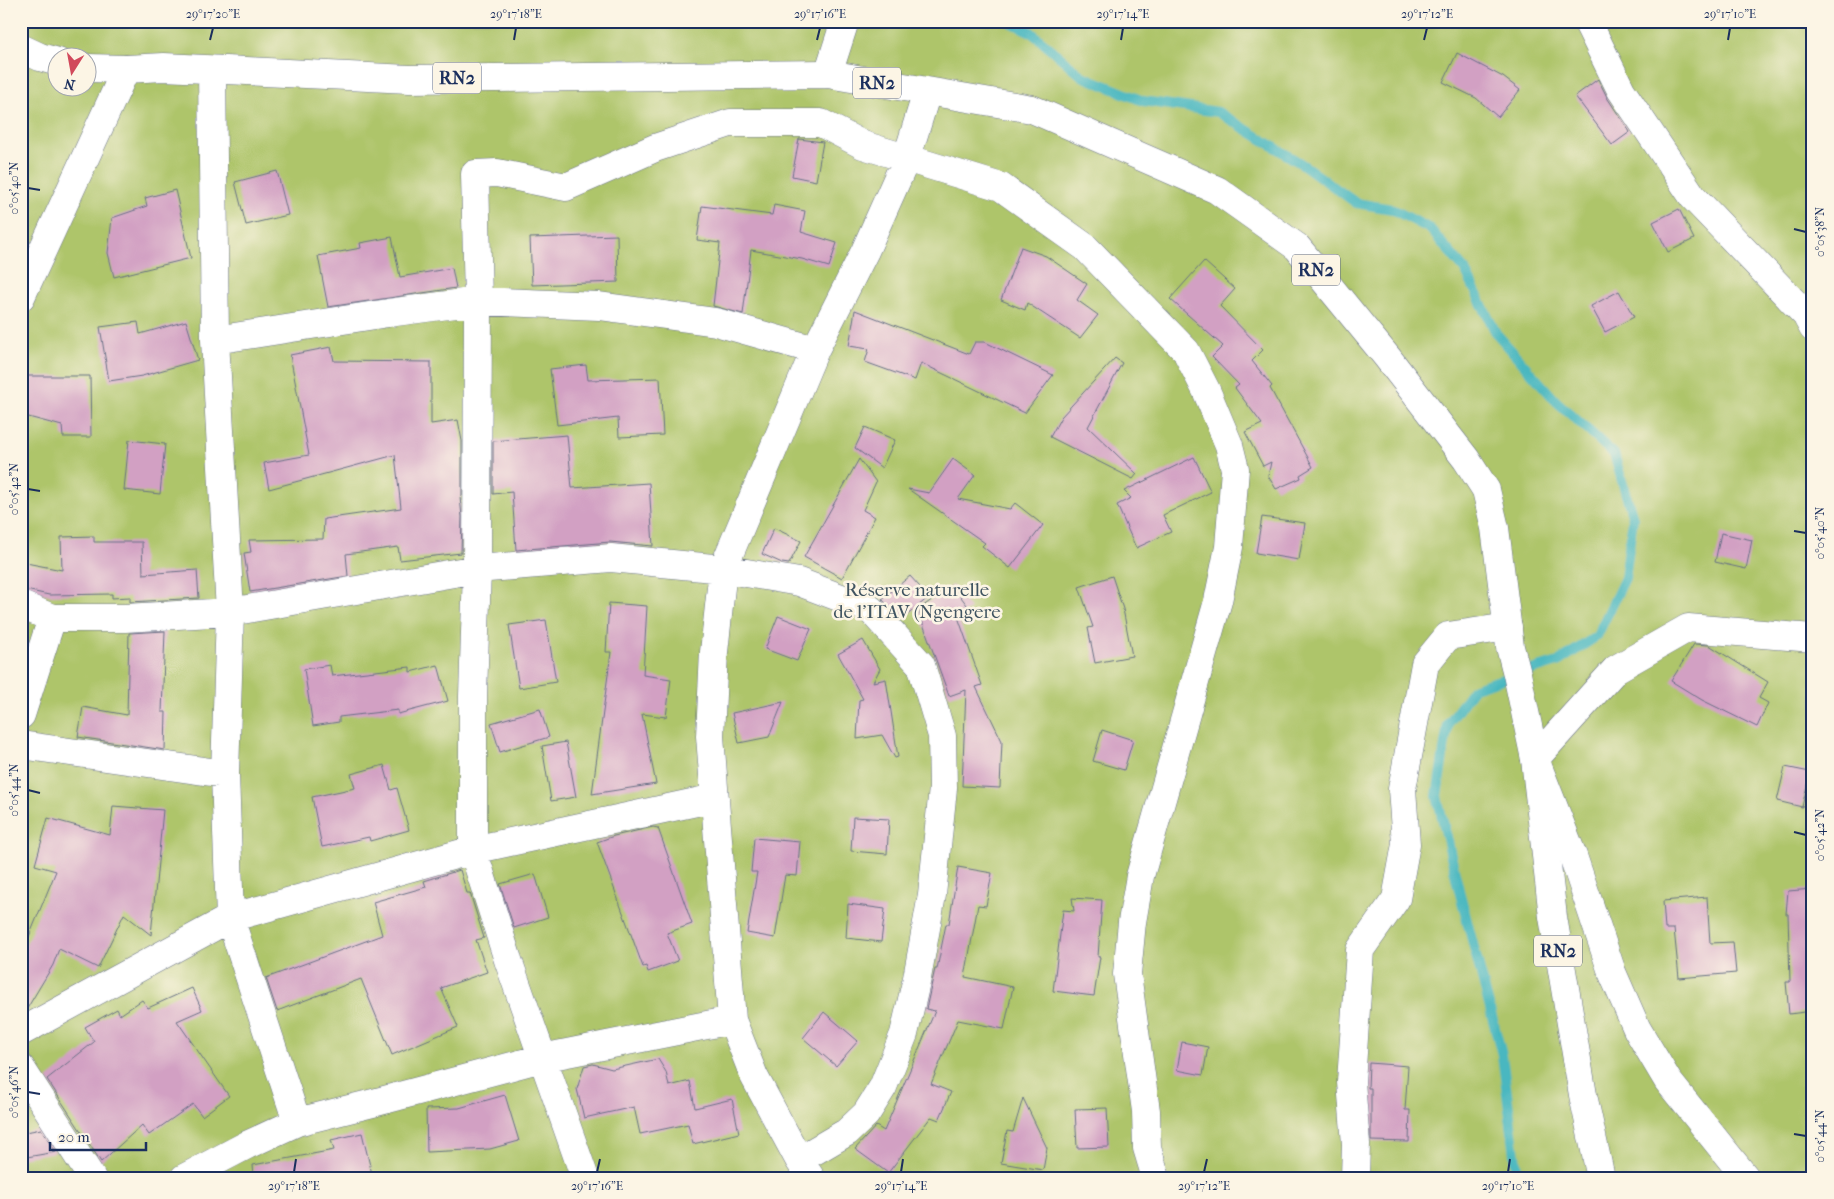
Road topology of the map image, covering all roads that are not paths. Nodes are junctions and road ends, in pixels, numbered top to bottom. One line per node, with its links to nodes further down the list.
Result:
1 (845, 21): 8 (main road)
2 (1588, 22): 13 (main road)
3 (21, 48): 4 (main road)
4 (48, 59)
5 (98, 68): 6 (main road, RN2)
6 (126, 69): 7 (main road, RN2); 11 (main road)
7 (212, 70): 8 (main road, RN2); 14 (main road)
8 (828, 74): 9 (main road, RN2)
9 (927, 92): 10 (main road); 21 (main road, RN2)
10 (907, 158): 12 (main road); 15 (main road); 39 (main road)
11 (21, 297)
12 (478, 302): 14 (main road); 15 (main road); 16 (main road)
13 (1813, 328)
14 (215, 340): 19 (main road)
15 (815, 350): 17 (main road)
16 (477, 569): 17 (main road); 19 (main road); 28 (main road)
17 (723, 569): 27 (main road); 35 (main road)
18 (21, 605): 20 (main road)
19 (230, 612): 20 (main road); 26 (main road)
20 (52, 618): 23 (main road)
21 (1509, 637): 25 (main road, RN2); 40 (main road)
22 (1813, 638): 25 (main road)
23 (21, 715)
24 (21, 745): 26 (main road)
25 (1535, 759): 41 (main road, RN2); 42 (main road)
26 (225, 774): 29 (main road)
27 (715, 798): 28 (main road); 30 (main road)
28 (472, 850): 29 (main road); 32 (main road)
29 (230, 918): 31 (main road); 34 (main road)
30 (732, 1020): 32 (main road); 35 (main road)
31 (21, 1032)
32 (542, 1058): 34 (main road); 38 (main road)
33 (21, 1068): 36 (main road)
34 (297, 1122): 37 (main road)
35 (805, 1169)
36 (92, 1178)
37 (184, 1178)
38 (585, 1178)
39 (1156, 1178)
40 (1355, 1178)
41 (1600, 1178)
42 (1746, 1178)

